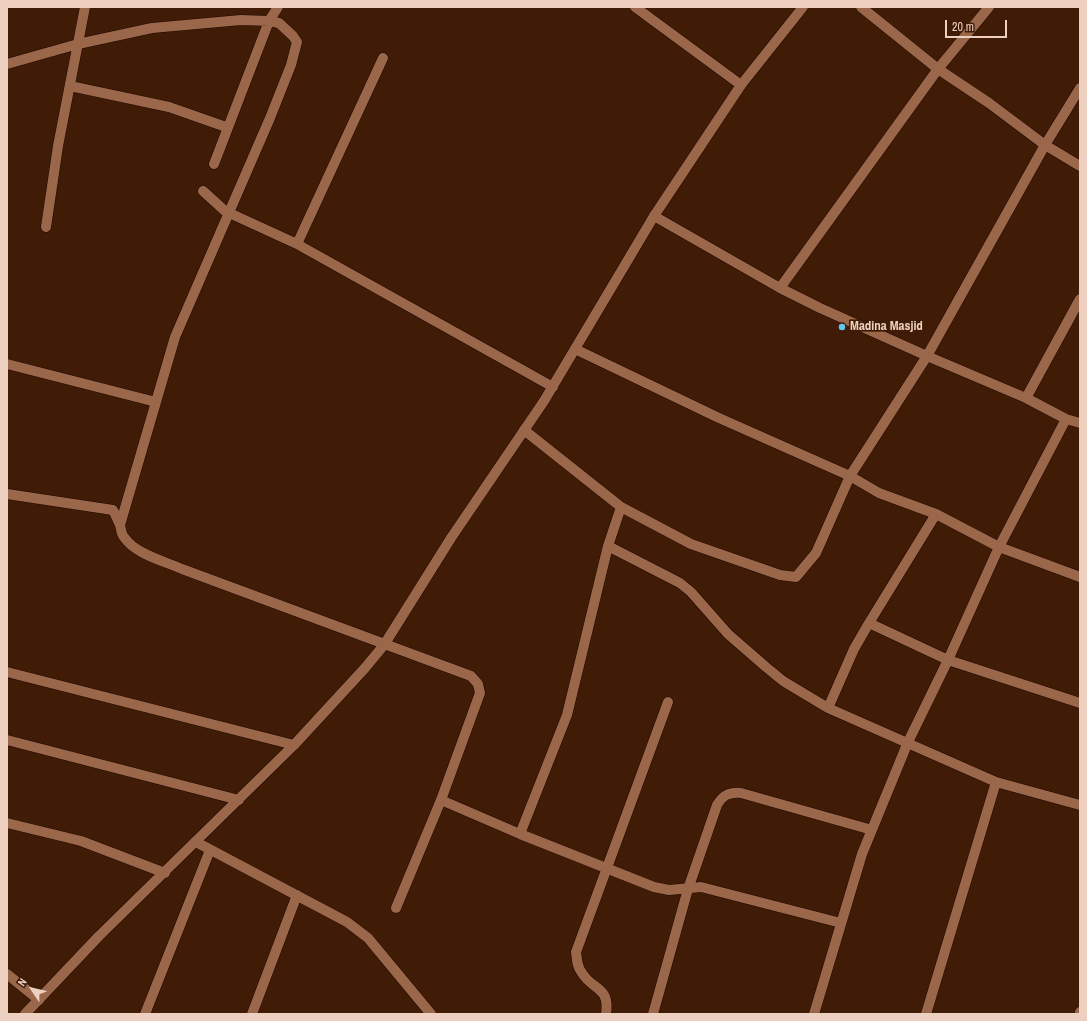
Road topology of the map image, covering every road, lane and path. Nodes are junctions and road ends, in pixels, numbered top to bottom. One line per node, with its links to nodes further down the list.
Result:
1 (85, 7): 8 (street)
2 (278, 7): 7 (street)
3 (635, 7): 13 (street)
4 (803, 7): 13 (street)
5 (861, 7): 11 (street)
6 (989, 7): 11 (street)
7 (269, 20): 8 (street); 15 (street); 20 (street)
8 (78, 44): 10 (street); 12 (street)
9 (383, 58): 23 (street)
10 (7, 64)
11 (938, 69): 16 (street); 24 (street)
12 (70, 86): 15 (street); 22 (street)
13 (741, 86): 21 (street)
14 (1080, 88): 16 (street)
15 (226, 128): 17 (street)
16 (1045, 145): 18 (street); 27 (street)
17 (214, 164)
18 (1080, 166)
19 (203, 191): 20 (street)
20 (228, 213): 23 (street); 31 (street)
21 (654, 216): 24 (street); 26 (street)
22 (46, 227)
23 (297, 244): 29 (street)
24 (780, 288): 27 (street)
25 (1080, 299): 30 (street)
26 (575, 349): 29 (street); 35 (street)
27 (927, 356): 30 (street); 35 (street)
28 (7, 364): 31 (street)
29 (553, 387): 34 (street)
30 (1026, 398): 32 (street)
31 (156, 402): 39 (street)
32 (1066, 419): 33 (street); 41 (street)
33 (1080, 423)
34 (524, 430): 37 (street); 44 (street)
35 (850, 476): 37 (street); 38 (street)
36 (7, 494): 39 (street)
37 (622, 507): 40 (street)
38 (936, 514): 41 (street); 43 (street)
39 (120, 525): 44 (street)
40 (608, 546): 49 (street); 59 (street)
41 (999, 547): 42 (street); 45 (street)
42 (1080, 577)
43 (869, 623): 45 (street); 49 (street)
44 (384, 645): 52 (street); 55 (street)
45 (948, 660): 48 (street); 51 (street)
46 (7, 672): 52 (street)
47 (668, 702): 62 (street)
48 (1080, 703)
49 (828, 708): 51 (street)
50 (7, 740): 54 (street)
51 (908, 742): 53 (street); 58 (street)
52 (294, 745): 54 (street)
53 (996, 782): 56 (street); 77 (street)
54 (239, 800): 60 (street)
55 (441, 800): 59 (street); 66 (street)
56 (1080, 805)
57 (7, 823): 63 (street)
58 (872, 830): 64 (street); 67 (street)
59 (520, 834): 62 (street)
60 (196, 842): 61 (street); 63 (street)
61 (210, 850): 65 (street); 71 (street)
62 (607, 868): 64 (street); 74 (street)
63 (165, 873): 69 (street)
64 (688, 889): 67 (street); 75 (street)
65 (297, 895): 72 (street); 73 (street)
66 (396, 908)
67 (841, 923): 76 (street)
68 (7, 974): 69 (street)
69 (39, 1000): 70 (street)
70 (25, 1014)
71 (145, 1014)
72 (252, 1014)
73 (431, 1014)
74 (606, 1014)
75 (653, 1014)
76 (814, 1014)
77 (926, 1014)

